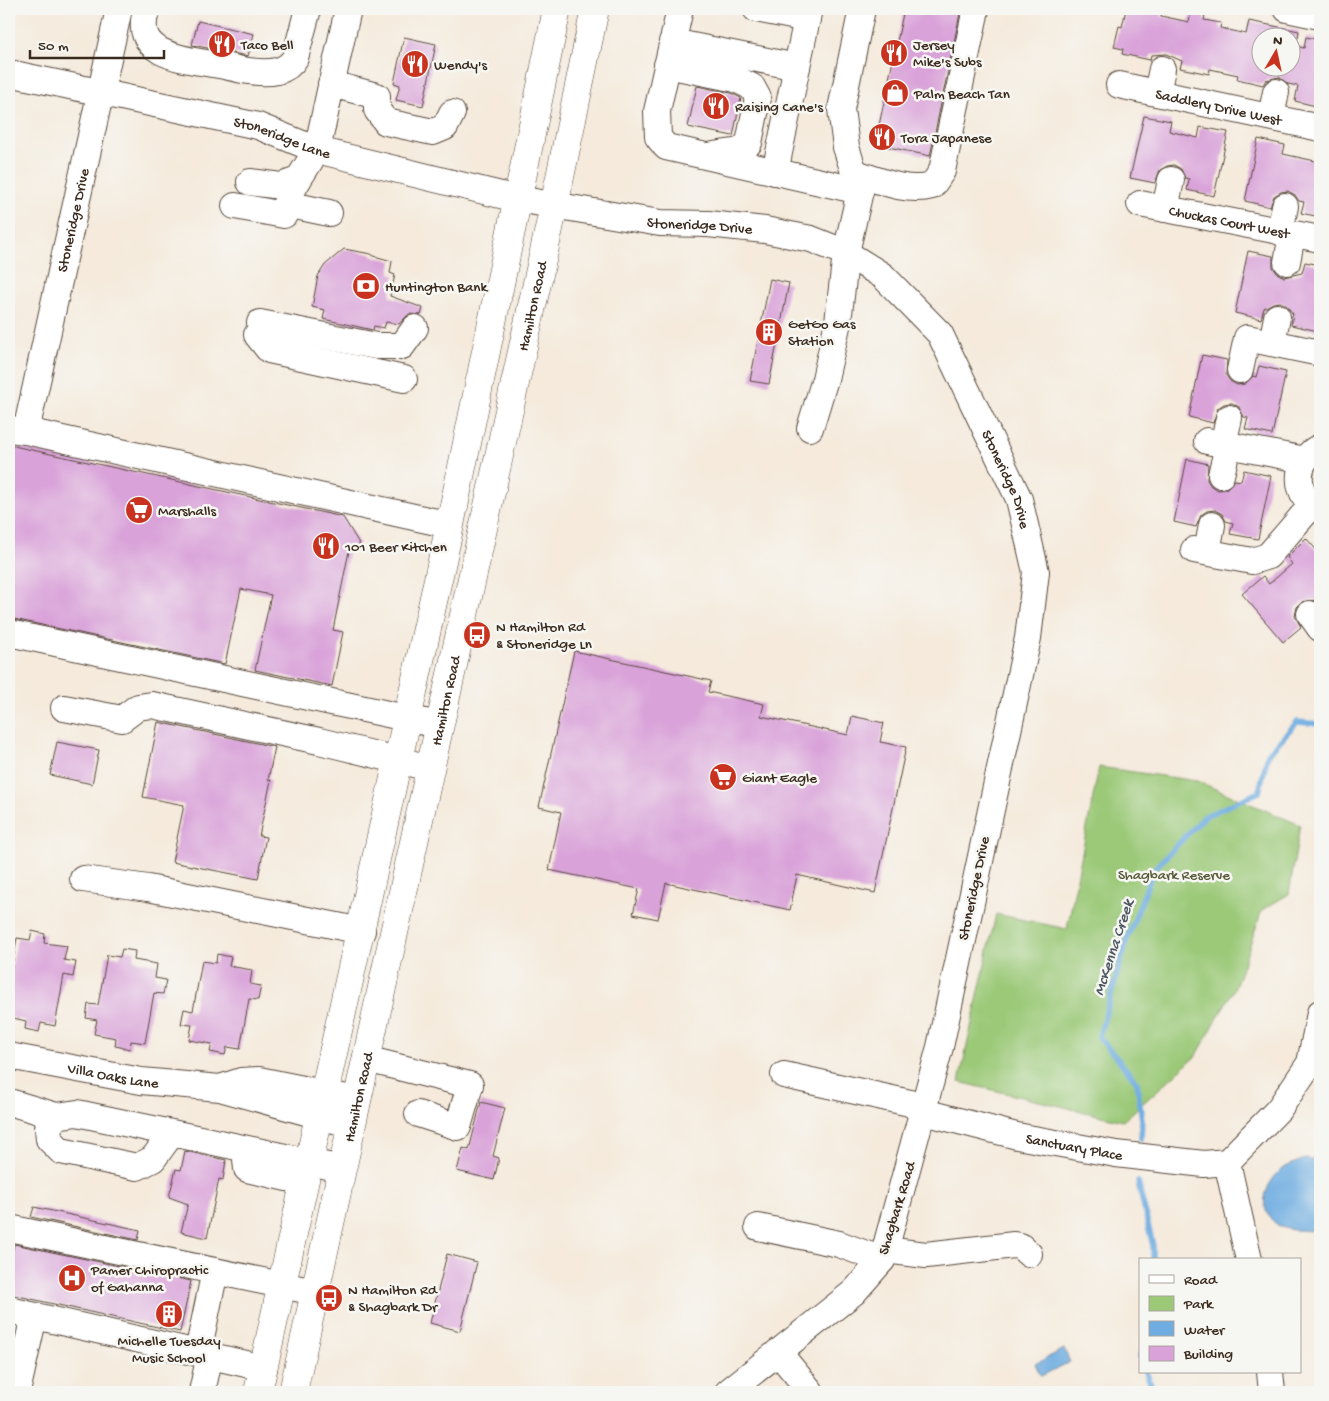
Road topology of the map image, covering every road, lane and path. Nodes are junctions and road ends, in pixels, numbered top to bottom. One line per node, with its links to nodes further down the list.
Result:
1 (119, 9): 20 (street, Stoneridge Drive)
2 (148, 9): 3 (street)
3 (299, 9)
4 (348, 9): 17 (street)
5 (557, 9): 31 (main road)
6 (595, 9): 34 (main road, Hamilton Road)
7 (680, 9): 14 (street)
8 (756, 9): 12 (street)
9 (862, 9): 30 (street)
10 (976, 9): 30 (street)
11 (1287, 9): 13 (street)
12 (808, 14): 15 (street)
13 (1320, 16)
14 (670, 53): 15 (street); 25 (street); 25 (street)
15 (797, 67): 26 (street)
16 (9, 73): 20 (street, Stoneridge Lane)
17 (331, 84): 21 (street); 24 (street)
18 (1119, 85): 22 (street, Saddlery Drive West)
19 (1276, 92): 22 (street)
20 (101, 94): 24 (street, Stoneridge Lane); 49 (street, Stoneridge Drive)
21 (452, 114)
22 (1271, 117): 23 (street, Saddlery Drive West)
23 (1320, 128)
24 (317, 150): 27 (street); 31 (street, Stoneridge Lane)
25 (700, 155): 26 (street)
26 (775, 172): 30 (street)
27 (298, 180): 29 (street); 32 (street)
28 (1171, 180): 37 (street, Chuckas Court West)
29 (250, 182)
30 (858, 182): 39 (street)
31 (517, 199): 34 (street, Stoneridge Lane); 54 (main road)
32 (286, 204): 33 (street); 36 (street)
33 (235, 206)
34 (554, 206): 39 (street, Stoneridge Drive); 59 (main road, Hamilton Road)
35 (1285, 206): 37 (street)
36 (329, 213)
37 (1286, 233): 38 (street, Chuckas Court West); 40 (street)
38 (1320, 239)
39 (846, 253): 48 (street); 65 (street, Stoneridge Drive)
40 (1287, 262)
41 (1277, 317): 43 (street)
42 (415, 328): 46 (street)
43 (1272, 343): 44 (street); 45 (street)
44 (1320, 353)
45 (1240, 370)
46 (404, 379)
47 (1228, 418): 50 (street)
48 (810, 428)
49 (17, 430): 54 (street)
50 (1219, 444): 51 (street); 52 (street)
51 (1312, 454): 53 (street)
52 (1221, 475)
53 (1316, 508): 55 (street)
54 (450, 525): 58 (main road)
55 (1212, 525)
56 (9, 633): 58 (street)
57 (64, 708): 60 (street)
58 (407, 718): 59 (street); 60 (main road)
59 (440, 725): 61 (main road, Hamilton Road)
60 (399, 760): 61 (street); 63 (main road)
61 (430, 768): 67 (main road, Hamilton Road)
62 (83, 879): 63 (street)
63 (362, 931): 71 (main road)
64 (1320, 1014): 68 (street)
65 (940, 1047): 73 (street, Shagbark Road)
66 (9, 1056): 71 (street, Villa Oaks Lane)
67 (366, 1059): 72 (main road, Hamilton Road); 74 (street)
68 (1315, 1065): 79 (street)
69 (784, 1074): 73 (street, Sanctuary Place)
70 (9, 1102): 75 (street)
71 (322, 1105): 72 (street, Villa Oaks Lane); 78 (main road)
72 (354, 1112): 80 (main road, Hamilton Road)
73 (924, 1112): 79 (street, Sanctuary Place); 85 (street, Shagbark Road)
74 (418, 1114)
75 (56, 1116): 76 (street); 76 (street)
76 (172, 1133): 77 (street)
77 (245, 1148): 78 (street); 81 (street)
78 (309, 1162): 80 (street); 88 (main road)
79 (1227, 1162): 86 (street)
80 (342, 1169): 89 (main road, Hamilton Road)
81 (288, 1178)
82 (758, 1227): 85 (street)
83 (9, 1228): 87 (street)
84 (1029, 1254): 85 (street)
85 (883, 1255): 92 (street, Shagbark Road)
86 (1249, 1258)
87 (216, 1271): 88 (street); 93 (street)
88 (282, 1285): 89 (street); 95 (main road)
89 (315, 1292): 98 (main road, Hamilton Road)
90 (9, 1310): 91 (street)
91 (34, 1316): 93 (street); 96 (street)
92 (778, 1352): 99 (street, Shagbark Road); 100 (street)
93 (204, 1354): 95 (street); 97 (street)
94 (1270, 1374): 101 (street)
95 (261, 1380)
96 (17, 1392)
97 (202, 1392)
98 (296, 1392)
99 (728, 1392)
100 (811, 1392)
101 (1272, 1392)

